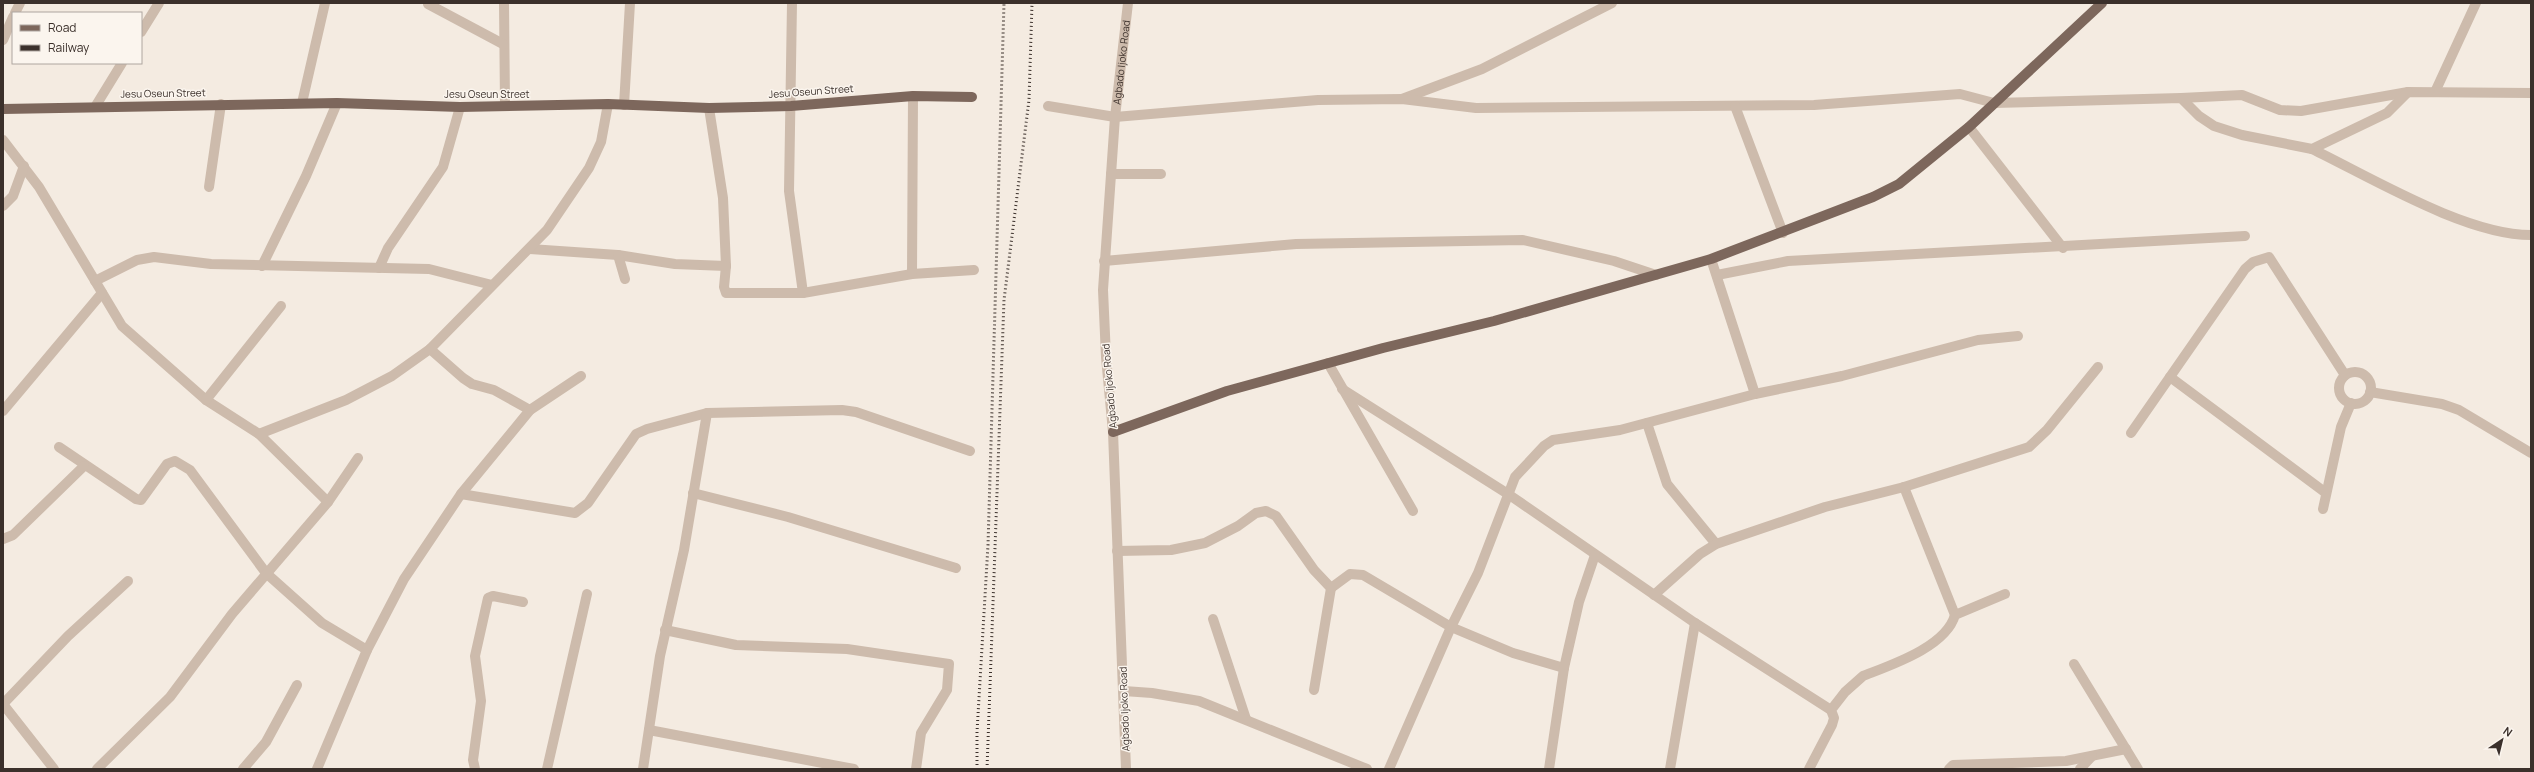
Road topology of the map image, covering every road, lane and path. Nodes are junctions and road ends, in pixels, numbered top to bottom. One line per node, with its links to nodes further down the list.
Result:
1 (20, 3): 12 (street)
2 (159, 3): 14 (street)
3 (325, 3): 26 (street)
4 (504, 3): 16 (street)
5 (630, 3): 30 (street)
6 (792, 3): 32 (street)
7 (1128, 3): 39 (street, Agbado Ijoko Road)
8 (1612, 3): 24 (street)
9 (2102, 3): 27 (main road)
10 (2476, 3): 19 (street)
11 (428, 4): 16 (street)
12 (16, 12)
13 (12, 19): 15 (street)
14 (142, 30)
15 (3, 40)
16 (503, 44): 31 (street)
17 (121, 64): 35 (street)
18 (2408, 92): 19 (street); 23 (street); 42 (street)
19 (2435, 92): 20 (street)
20 (2531, 93)
21 (913, 96): 22 (main road, Jesu Oseun Street); 32 (main road, Jesu Oseun Street); 60 (street)
22 (972, 97)
23 (2181, 98): 27 (street); 42 (street)
24 (1402, 99): 34 (street); 39 (street)
25 (337, 102): 26 (main road, Jesu Oseun Street); 36 (main road, Jesu Oseun Street); 56 (street)
26 (302, 103): 28 (main road, Jesu Oseun Street)
27 (1994, 103): 34 (street); 40 (main road)
28 (221, 104): 35 (main road, Jesu Oseun Street); 46 (street)
29 (608, 104): 30 (main road, Jesu Oseun Street); 31 (main road, Jesu Oseun Street); 52 (street)
30 (624, 105): 38 (main road, Jesu Oseun Street)
31 (506, 106): 36 (main road, Jesu Oseun Street)
32 (790, 106): 38 (main road, Jesu Oseun Street); 67 (street)
33 (1048, 106): 39 (street)
34 (1735, 106): 48 (street)
35 (95, 107): 37 (main road, Jesu Oseun Street)
36 (460, 107): 58 (street)
37 (3, 108)
38 (709, 108): 57 (street)
39 (1115, 117): 44 (street, Agbado Ijoko Road)
40 (1969, 127): 48 (main road); 51 (street)
41 (3, 140): 43 (street)
42 (2312, 149): 49 (street)
43 (24, 166): 47 (street); 64 (street)
44 (1111, 174): 45 (street); 55 (street, Agbado Ijoko Road)
45 (1161, 174)
46 (209, 187)
47 (3, 206)
48 (1783, 233): 54 (main road)
49 (2531, 235)
50 (2245, 236): 51 (street)
51 (2063, 248): 62 (street)
52 (530, 249): 53 (street); 65 (street)
53 (618, 255): 57 (street); 63 (street)
54 (1711, 259): 61 (main road); 62 (street)
55 (1104, 261): 61 (street); 85 (street, Agbado Ijoko Road)
56 (262, 266): 58 (street); 64 (street)
57 (726, 266): 67 (street)
58 (379, 268): 65 (street)
59 (974, 270): 60 (street)
60 (912, 274): 67 (street)
61 (1656, 275): 71 (main road)
62 (1717, 275): 78 (street)
63 (625, 279)
64 (95, 281): 66 (street)
65 (492, 285): 70 (street)
66 (102, 293): 79 (street); 82 (street)
67 (803, 293)
68 (281, 306): 79 (street)
69 (2018, 336): 78 (street)
70 (430, 349): 81 (street); 87 (street)
71 (1328, 363): 76 (street); 85 (main road)
72 (2098, 367): 93 (street)
73 (2345, 375): 75 (street); 77 (street); 80 (street)
74 (581, 376): 81 (street)
75 (2170, 377): 86 (street); 95 (street)
76 (1342, 389): 97 (street); 100 (street)
77 (2370, 392): 80 (street); 90 (street)
78 (1755, 394): 84 (street)
79 (206, 400): 87 (street)
80 (2351, 403): 95 (street)
81 (530, 410): 96 (street)
82 (3, 411)
83 (707, 413): 89 (street); 94 (street); 96 (street)
84 (1647, 423): 97 (street); 102 (street)
85 (1113, 432): 103 (street, Agbado Ijoko Road)
86 (2131, 433)
87 (259, 434): 98 (street)
88 (59, 447): 92 (street)
89 (970, 451)
90 (2531, 453)
91 (358, 458): 98 (street)
92 (84, 466): 101 (street); 106 (street)
93 (1904, 487): 102 (street); 113 (street)
94 (693, 493): 105 (street); 117 (street)
95 (2326, 493): 99 (street)
96 (461, 494): 118 (street)
97 (1508, 494): 104 (street); 116 (street)
98 (328, 502): 106 (street)
99 (2323, 509)
100 (1413, 511)
101 (3, 539)
102 (1716, 544): 111 (street)
103 (1116, 551): 108 (street); 123 (street, Agbado Ijoko Road)
104 (1596, 555): 111 (street); 120 (street)
105 (956, 568)
106 (266, 573): 118 (street); 131 (street)
107 (128, 581): 124 (street)
108 (1330, 588): 116 (street); 122 (street)
109 (587, 594): 135 (street)
110 (2005, 594): 113 (street)
111 (1654, 595): 115 (street)
112 (523, 602): 134 (street)
113 (1954, 615): 125 (street)
114 (1213, 619): 126 (street)
115 (1695, 623): 125 (street); 143 (street)
116 (1451, 627): 120 (street); 141 (street)
117 (665, 630): 127 (street); 138 (street)
118 (367, 650): 133 (street)
119 (2074, 664): 128 (street)
120 (1564, 668): 142 (street)
121 (297, 685): 132 (street)
122 (1314, 690)
123 (1124, 691): 126 (street); 139 (street, Agbado Ijoko Road)
124 (3, 704): 130 (street)
125 (1831, 710): 144 (street)
126 (1246, 718): 140 (street)
127 (649, 730): 136 (street); 137 (street)
128 (2126, 749): 129 (street); 147 (street)
129 (2092, 756): 145 (street); 146 (street)
130 (54, 769)
131 (97, 769)
132 (243, 769)
133 (317, 769)
134 (475, 769)
135 (547, 769)
136 (643, 769)
137 (854, 769)
138 (916, 769)
139 (1126, 769)
140 (1367, 769)
141 (1390, 769)
142 (1549, 769)
143 (1670, 769)
144 (1808, 769)
145 (1949, 769)
146 (2080, 769)
147 (2138, 769)

